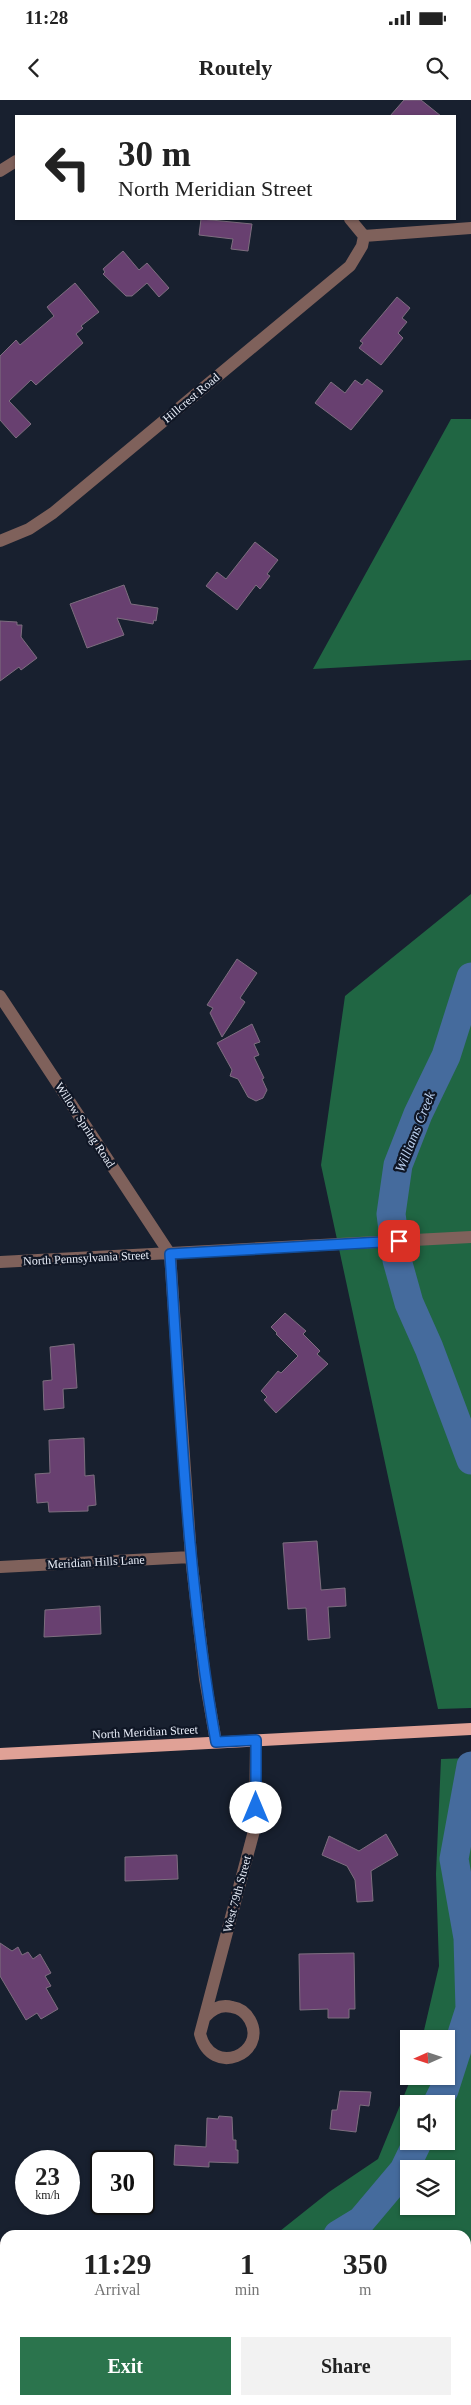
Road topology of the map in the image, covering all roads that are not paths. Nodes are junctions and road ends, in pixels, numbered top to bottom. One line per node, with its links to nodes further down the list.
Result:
1 (15, 163): 2 (street)
2 (0, 171)
3 (351, 220): 5 (street)
4 (471, 228): 5 (street)
5 (364, 236): 6 (street, Hillcrest Road)
6 (0, 541)
7 (0, 996): 9 (street, Willow Spring Road)
8 (471, 1237): 9 (street, North Pennsylvania Street)
9 (170, 1254): 10 (street, North Pennsylvania Street); 11 (street)
10 (0, 1262)
11 (191, 1557): 12 (street, Meridian Hills Lane); 15 (street)
12 (0, 1567)
13 (471, 1729): 14 (main road, North Meridian Street)
14 (256, 1740): 15 (main road, North Meridian Street); 17 (street, West 79th Street)
15 (216, 1742): 16 (main road, North Meridian Street)
16 (0, 1754)
17 (205, 2018): 17 (street, West 79th Street)

